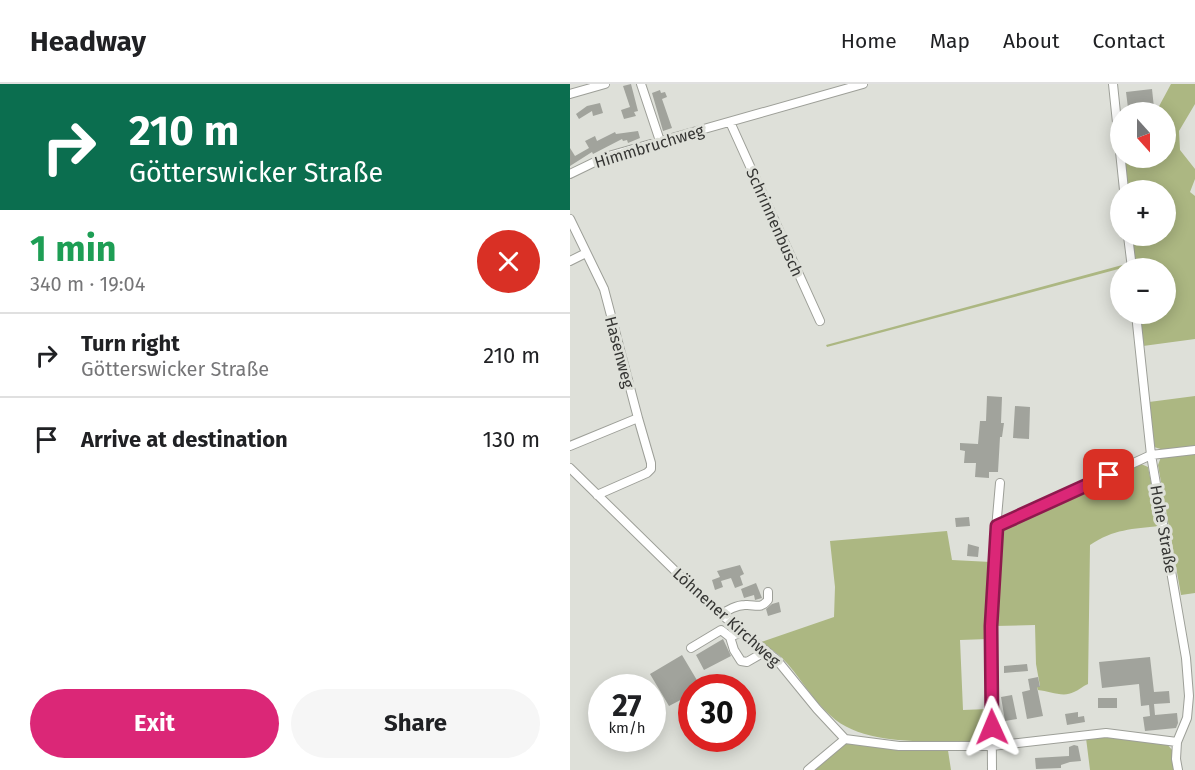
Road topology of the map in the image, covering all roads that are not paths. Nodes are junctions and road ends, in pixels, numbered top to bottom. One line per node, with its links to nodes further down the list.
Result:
1 (604, 84): 5 (street)
2 (641, 84): 7 (street)
3 (864, 84): 6 (street, Himmbruchweg)
4 (1113, 84): 9 (street)
5 (570, 94)
6 (730, 122): 7 (street, Himmbruchweg); 13 (street, Schrinnenbusch)
7 (660, 141): 8 (street, Himmbruchweg)
8 (570, 174)
9 (1123, 180)
10 (570, 219): 11 (street, Hasenweg)
11 (586, 253): 12 (street); 15 (street, Hasenweg)
12 (570, 261)
13 (820, 321)
14 (1137, 324): 18 (street, Hohe Straße)
15 (638, 418): 16 (street); 21 (street, Hasenweg)
16 (570, 446)
17 (1195, 450): 18 (street)
18 (1151, 455): 22 (street); 30 (street, Hohe Straße)
19 (570, 468): 21 (street, Löhnener Kirchweg)
20 (1000, 483): 22 (street)
21 (597, 495): 24 (street, Löhnener Kirchweg)
22 (997, 526): 31 (street)
23 (768, 592): 24 (street)
24 (721, 615): 25 (street, Löhnener Kirchweg)
25 (742, 632): 26 (street); 28 (street, Löhnener Kirchweg)
26 (730, 637): 27 (street); 28 (street)
27 (691, 648)
28 (766, 651): 29 (street, Löhnener Kirchweg)
29 (845, 739): 31 (street); 32 (street)
30 (1177, 742): 31 (street); 34 (street)
31 (992, 746): 33 (street)
32 (808, 770)
33 (992, 770)
34 (1178, 770)

